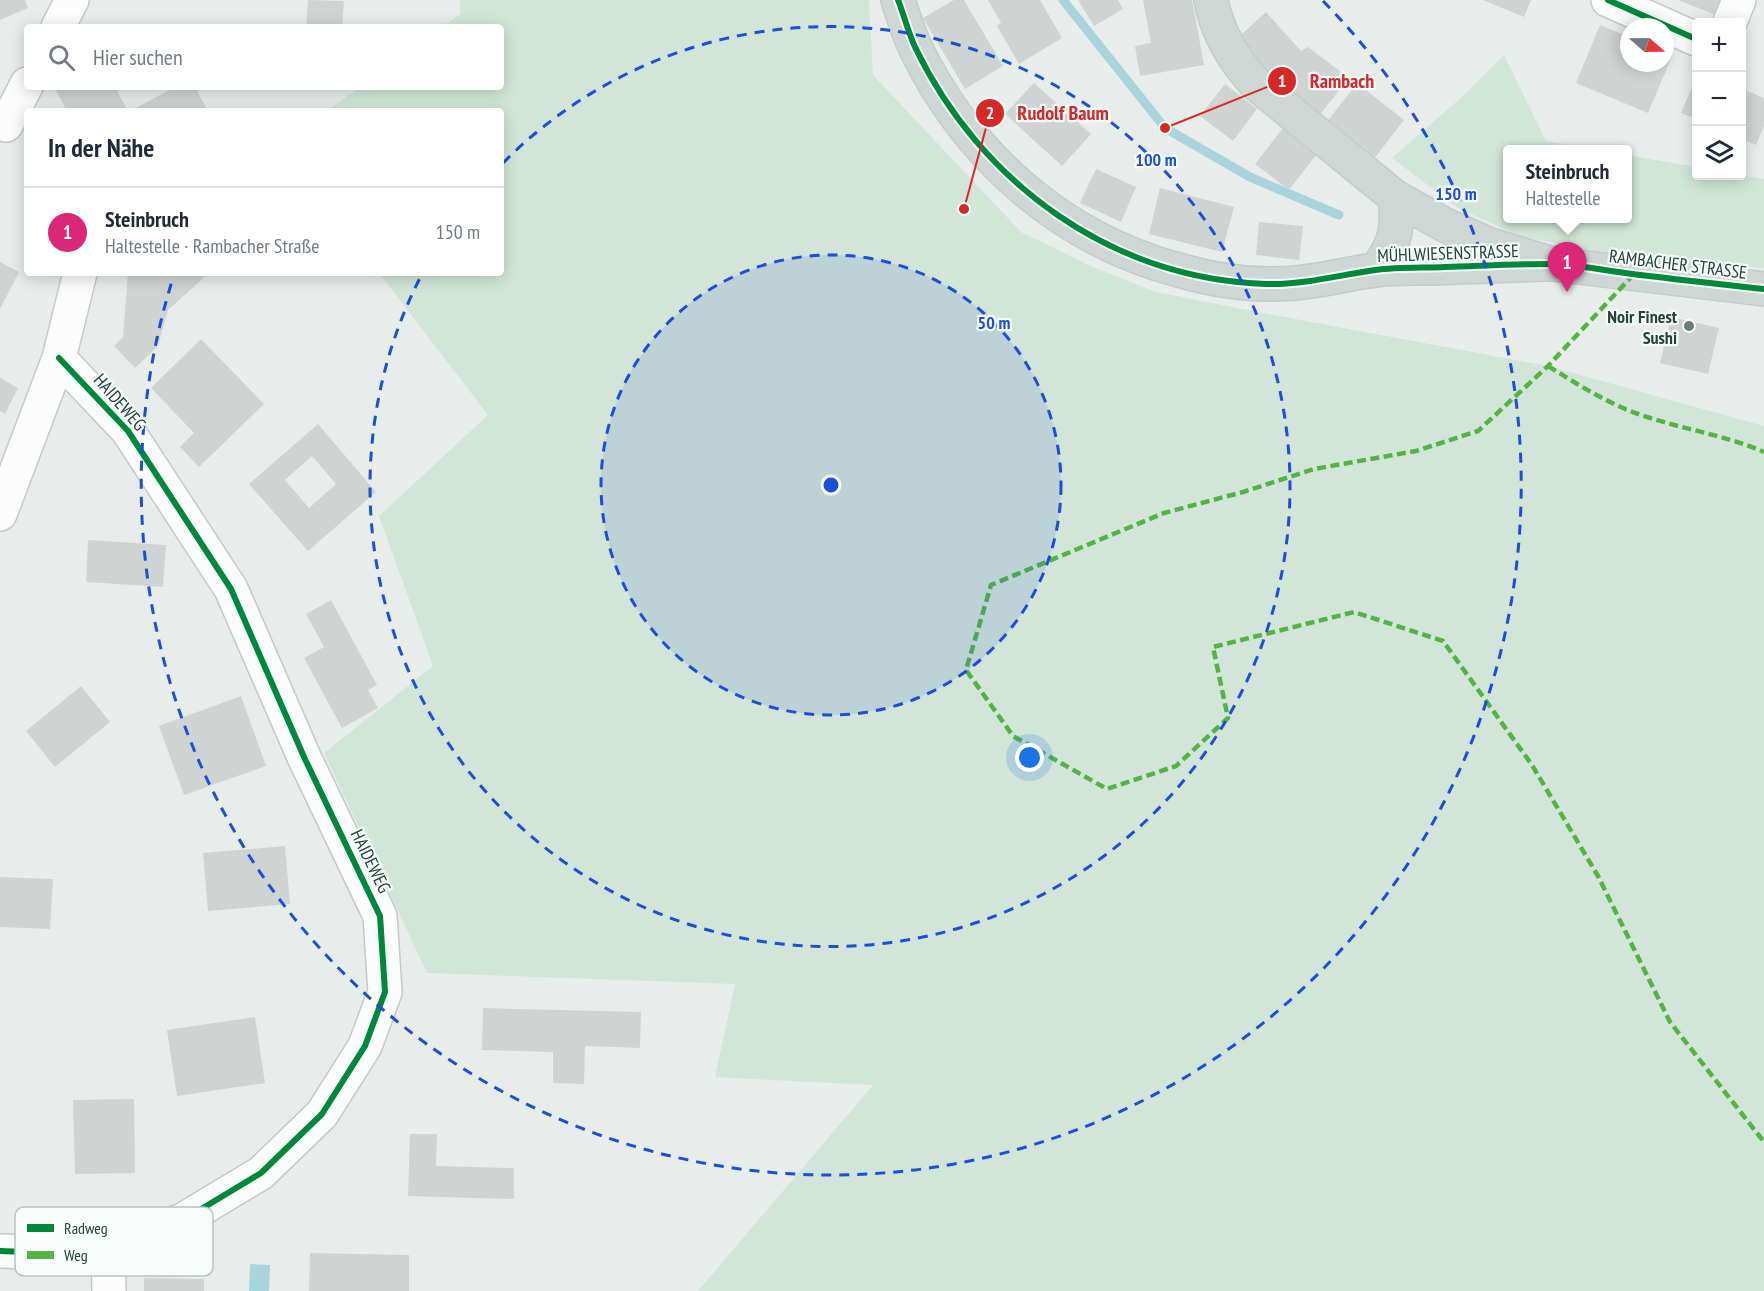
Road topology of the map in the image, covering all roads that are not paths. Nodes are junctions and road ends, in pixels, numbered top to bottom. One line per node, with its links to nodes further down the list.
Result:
1 (72, 0): 7 (street)
2 (898, 0): 13 (main road, MÜHLWIESENSTRASSE)
3 (1211, 0): 11 (main road, RAMBACHER STRASSE)
4 (1608, 0): 8 (street)
5 (1739, 0): 6 (street)
6 (1732, 18)
7 (59, 24)
8 (1692, 37)
9 (25, 90): 10 (street)
10 (11, 130)
11 (1395, 197): 12 (main road, RAMBACHER STRASSE); 13 (main road)
12 (1553, 264): 13 (main road, MÜHLWIESENSTRASSE); 15 (main road, RAMBACHER STRASSE)
13 (1377, 269)
14 (79, 276): 16 (street)
15 (1764, 289)
16 (59, 358): 17 (street); 18 (street, HAIDEWEG)
17 (0, 514)
18 (205, 1207)
19 (0, 1251): 20 (street, HAIDEWEG)
20 (15, 1252)
21 (109, 1276): 22 (street)
22 (109, 1291)

